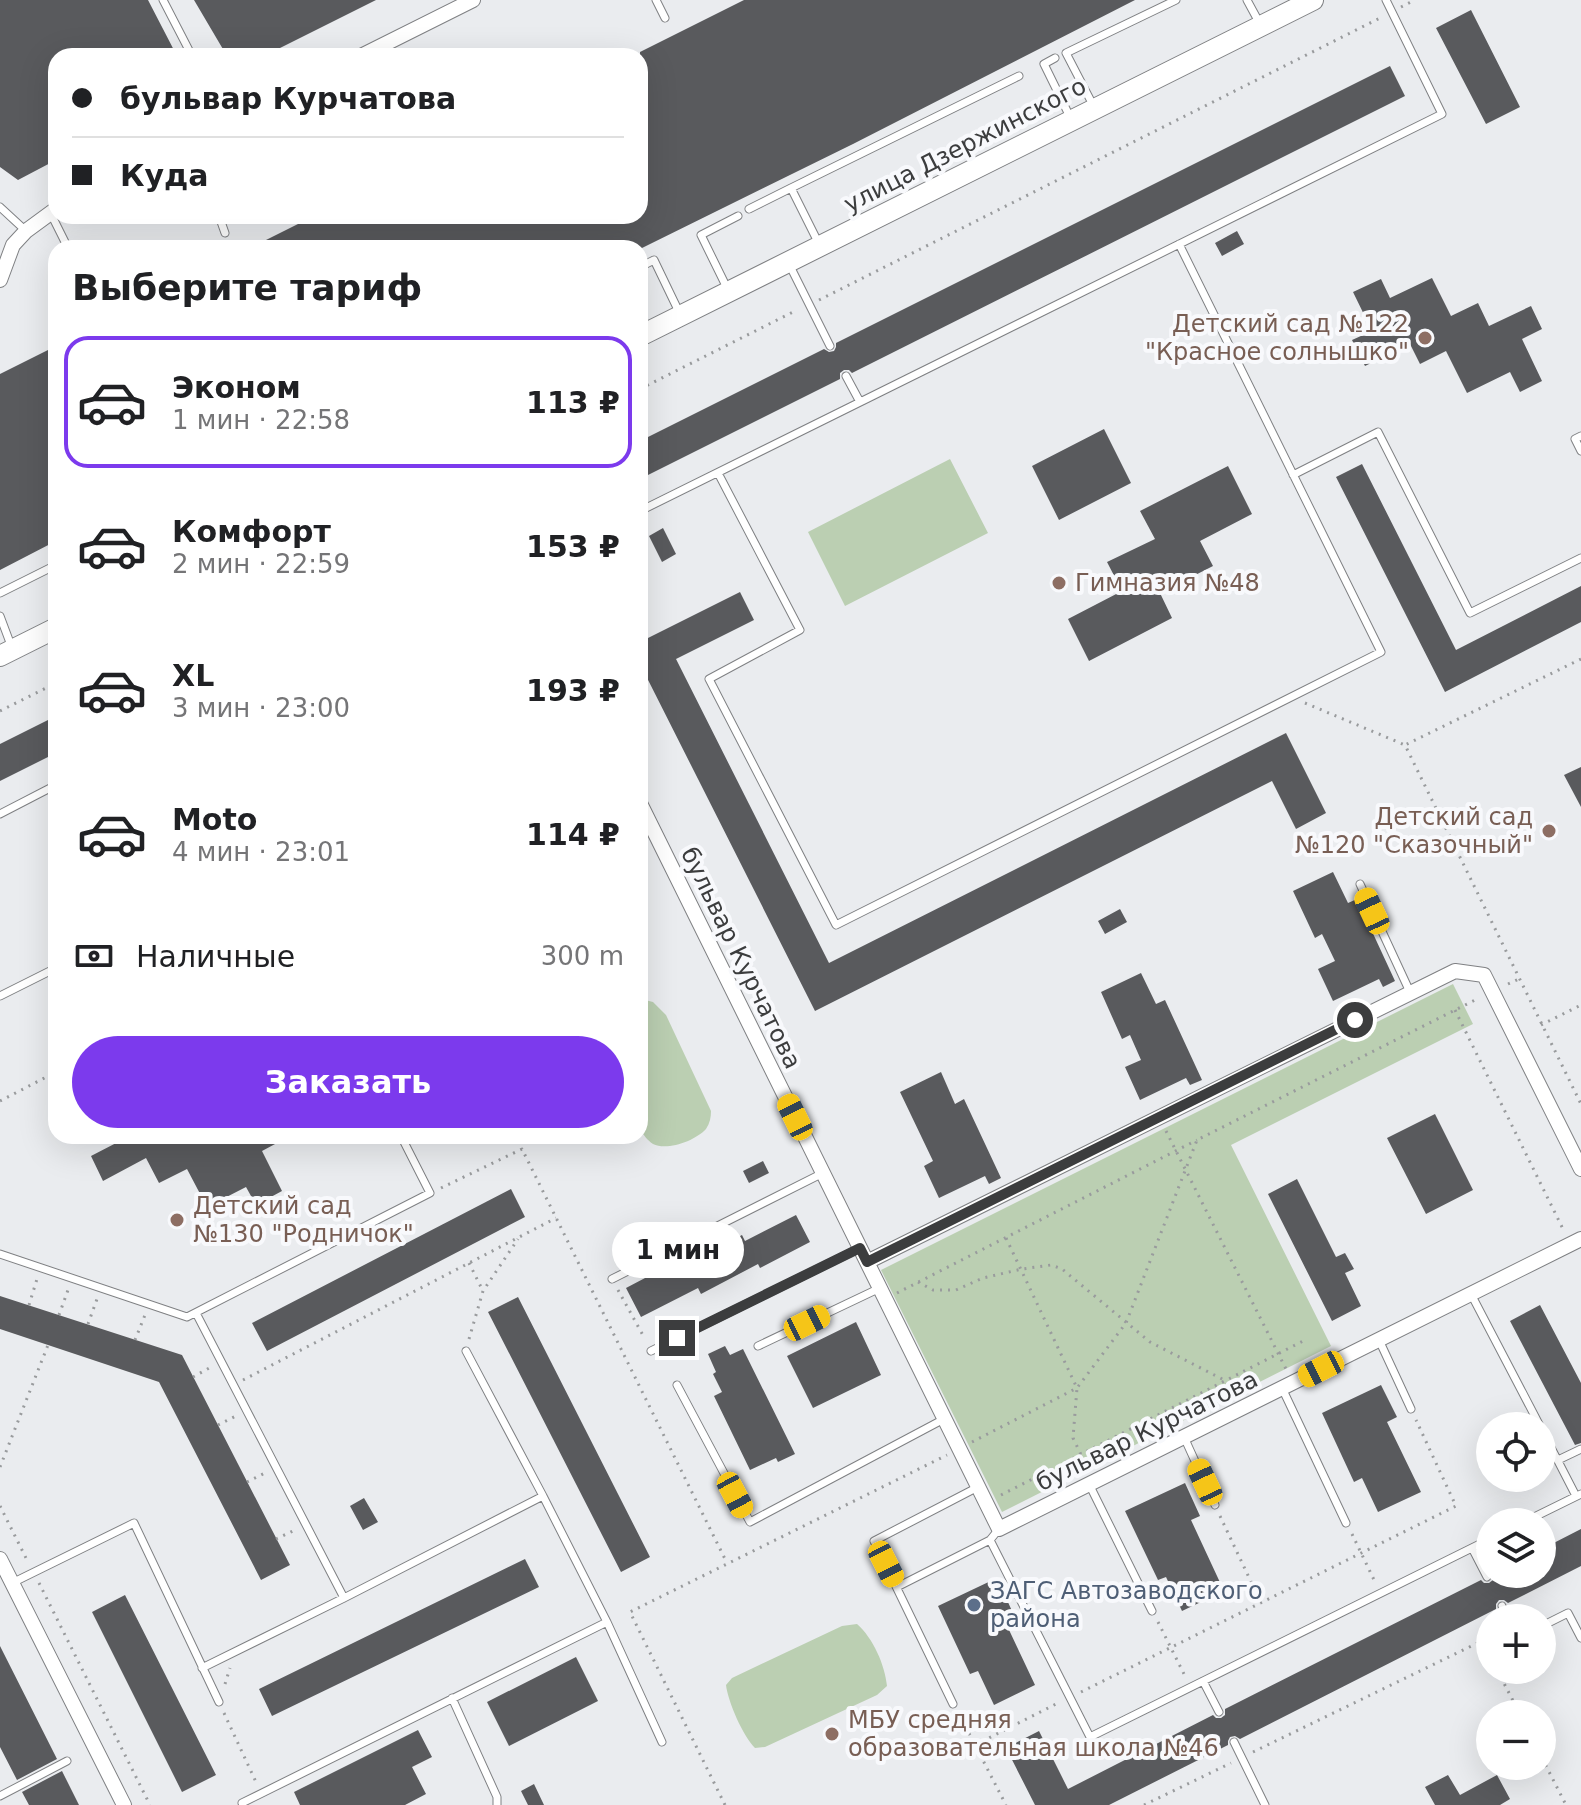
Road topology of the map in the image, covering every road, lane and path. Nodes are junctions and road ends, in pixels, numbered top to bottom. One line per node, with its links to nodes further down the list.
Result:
1 (163, 0): 12 (lane)
2 (473, 0): 13 (street)
3 (656, 0): 10 (lane)
4 (1176, 0): 18 (lane)
5 (1247, 0): 11 (lane)
6 (1313, 0): 11 (main road, улица Дзержинского)
7 (1386, 0): 9 (lane)
8 (1415, 0): 9 (path)
9 (1392, 12): 28 (lane); 35 (path)
10 (665, 18)
11 (1261, 26): 18 (main road, улица Дзержинского)
12 (188, 48)
13 (377, 48)
14 (1055, 58): 15 (lane)
15 (1044, 64): 16 (lane); 19 (lane)
16 (1035, 68)
17 (1019, 76): 20 (lane)
18 (1095, 109): 19 (main road, улица Дзержинского)
19 (1072, 121): 29 (main road, улица Дзержинского)
20 (791, 188): 22 (lane); 29 (lane)
21 (0, 207): 26 (lane)
22 (749, 209)
23 (48, 215): 26 (street)
24 (738, 216): 34 (lane)
25 (222, 224): 27 (lane)
26 (26, 231): 30 (street)
27 (225, 233)
28 (1179, 244): 41 (lane); 45 (lane)
29 (820, 246): 31 (main road, улица Дзержинского)
30 (5, 252): 33 (street)
31 (788, 262): 34 (main road, улица Дзержинского); 35 (lane)
32 (648, 263): 36 (lane)
33 (0, 280)
34 (729, 292): 36 (main road, улица Дзержинского)
35 (809, 304): 38 (lane); 40 (path)
36 (681, 316): 37 (main road, улица Дзержинского)
37 (648, 326)
38 (830, 346)
39 (846, 376): 41 (lane)
40 (648, 385)
41 (860, 402): 44 (lane)
42 (1581, 436): 43 (lane)
43 (1581, 451)
44 (718, 473): 46 (lane); 55 (lane)
45 (1293, 475): 47 (lane); 55 (lane)
46 (648, 507)
47 (1581, 558)
48 (48, 569): 49 (lane)
49 (0, 593)
50 (0, 616): 52 (lane)
51 (48, 632): 52 (main road)
52 (6, 653)
53 (1581, 659): 57 (path)
54 (48, 687): 56 (path)
55 (1291, 697): 57 (path)
56 (0, 711)
57 (1405, 745): 63 (path)
58 (48, 789): 59 (lane)
59 (0, 814)
60 (648, 819): 79 (street, бульвар Курчатова)
61 (1360, 884): 64 (lane)
62 (48, 972): 66 (lane)
63 (1519, 979): 65 (path); 69 (path)
64 (1410, 992): 65 (street); 73 (street)
65 (1493, 992): 68 (path); 77 (street)
66 (0, 996)
67 (1581, 1005): 69 (path)
68 (1455, 1010): 74 (path); 84 (path)
69 (1541, 1025): 72 (path)
70 (48, 1076): 71 (path)
71 (0, 1101)
72 (1581, 1104)
73 (1159, 1117): 76 (path); 87 (street)
74 (1197, 1140): 76 (path); 78 (path)
75 (405, 1144): 80 (lane)
76 (1176, 1150): 78 (path); 83 (path)
77 (1581, 1169)
78 (1186, 1170): 102 (path); 111 (path)
79 (823, 1173): 85 (street, бульвар Курчатова); 92 (lane)
80 (430, 1193): 81 (path); 100 (lane)
81 (556, 1218): 82 (path); 151 (path)
82 (520, 1236): 88 (path); 95 (path)
83 (1006, 1238): 90 (path); 93 (path)
84 (1576, 1242): 97 (street, бульвар Курчатова)
85 (860, 1248): 87 (street, бульвар Курчатова); 110 (lane)
86 (0, 1254): 89 (lane)
87 (867, 1262): 96 (street, бульвар Курчатова)
88 (469, 1263): 95 (path); 115 (path)
89 (41, 1268): 91 (lane); 99 (path)
90 (1022, 1269): 93 (path); 102 (path); 118 (path)
91 (72, 1279): 94 (lane); 101 (path)
92 (612, 1279): 110 (path)
93 (918, 1282): 96 (path)
94 (100, 1288): 98 (lane); 103 (path)
95 (483, 1291): 109 (path)
96 (882, 1293): 108 (lane); 123 (street, бульвар Курчатова)
97 (1471, 1294): 106 (street, бульвар Курчатова); 122 (lane)
98 (149, 1304): 100 (lane); 105 (path)
99 (29, 1305)
100 (196, 1313): 112 (lane)
101 (59, 1315)
102 (1126, 1323): 114 (path); 118 (path)
103 (88, 1324)
104 (1307, 1339): 111 (path)
105 (135, 1340)
106 (1379, 1340): 117 (street, бульвар Курчатова); 120 (lane)
107 (48, 1345): 131 (path)
108 (758, 1346)
109 (466, 1351): 137 (lane)
110 (651, 1351)
111 (1279, 1354): 114 (path); 117 (path)
112 (221, 1362): 113 (path); 115 (lane)
113 (193, 1377)
114 (1226, 1381): 119 (path); 128 (path)
115 (233, 1385): 121 (lane)
116 (677, 1385): 123 (lane)
117 (1288, 1386): 119 (street, бульвар Курчатова); 142 (lane)
118 (1077, 1388): 126 (path); 128 (path)
119 (1241, 1409): 125 (street, бульвар Курчатова)
120 (1411, 1409): 148 (path)
121 (246, 1410): 124 (path); 132 (lane)
122 (1533, 1412)
123 (944, 1419): 126 (street, бульвар Курчатова)
124 (218, 1425)
125 (1184, 1437): 134 (street, бульвар Курчатова); 139 (lane)
126 (959, 1449): 135 (street, бульвар Курчатова); 151 (path)
127 (1581, 1449): 130 (lane)
128 (1081, 1455): 134 (path); 138 (path)
129 (1556, 1456): 130 (lane)
130 (1558, 1460): 136 (lane)
131 (0, 1467)
132 (276, 1468): 133 (path); 143 (lane)
133 (247, 1482)
134 (1092, 1483): 144 (street, бульвар Курчатова); 158 (lane)
135 (978, 1487): 138 (street, бульвар Курчатова); 154 (lane)
136 (1579, 1495): 141 (lane)
137 (543, 1496): 156 (lane); 160 (lane)
138 (986, 1503): 144 (street, бульвар Курчатова)
139 (1215, 1505): 157 (path)
140 (0, 1506): 152 (path)
141 (1553, 1508)
142 (1346, 1523): 148 (path)
143 (306, 1524): 145 (path); 156 (lane)
144 (994, 1534): 154 (lane); 169 (lane)
145 (276, 1539)
146 (1476, 1546): 147 (lane)
147 (1472, 1548): 149 (lane); 155 (lane)
148 (1361, 1553): 155 (path); 157 (path)
149 (1476, 1556)
150 (0, 1559): 153 (street)
151 (727, 1564): 185 (path)
152 (34, 1572): 153 (lane); 165 (lane); 182 (path)
153 (12, 1583): 181 (street)
154 (897, 1587): 171 (lane)
155 (1380, 1593): 166 (lane)
156 (344, 1598): 164 (lane)
157 (1261, 1603): 163 (path)
158 (1152, 1611): 163 (path)
159 (1556, 1619): 161 (lane)
160 (607, 1622): 168 (lane); 173 (lane)
161 (1581, 1638)
162 (1476, 1643): 176 (path)
163 (1171, 1647): 167 (path); 169 (path)
164 (236, 1651): 165 (lane); 170 (path)
165 (202, 1668): 170 (lane)
166 (1203, 1681): 167 (lane); 172 (lane)
167 (1191, 1687): 169 (lane)
168 (452, 1698): 179 (lane); 184 (lane)
169 (1070, 1698): 175 (path)
170 (219, 1702): 179 (path)
171 (953, 1704): 175 (path)
172 (1219, 1712)
173 (662, 1742)
174 (1234, 1742): 176 (lane)
175 (975, 1745): 186 (path)
176 (1241, 1758): 187 (path); 188 (lane)
177 (67, 1761): 180 (lane)
178 (1553, 1780): 189 (path)
179 (261, 1793): 183 (lane)
180 (0, 1796)
181 (124, 1805)
182 (150, 1805)
183 (243, 1805)
184 (497, 1805)
185 (725, 1805)
186 (1006, 1805)
187 (1144, 1805)
188 (1265, 1805)
189 (1566, 1805)

